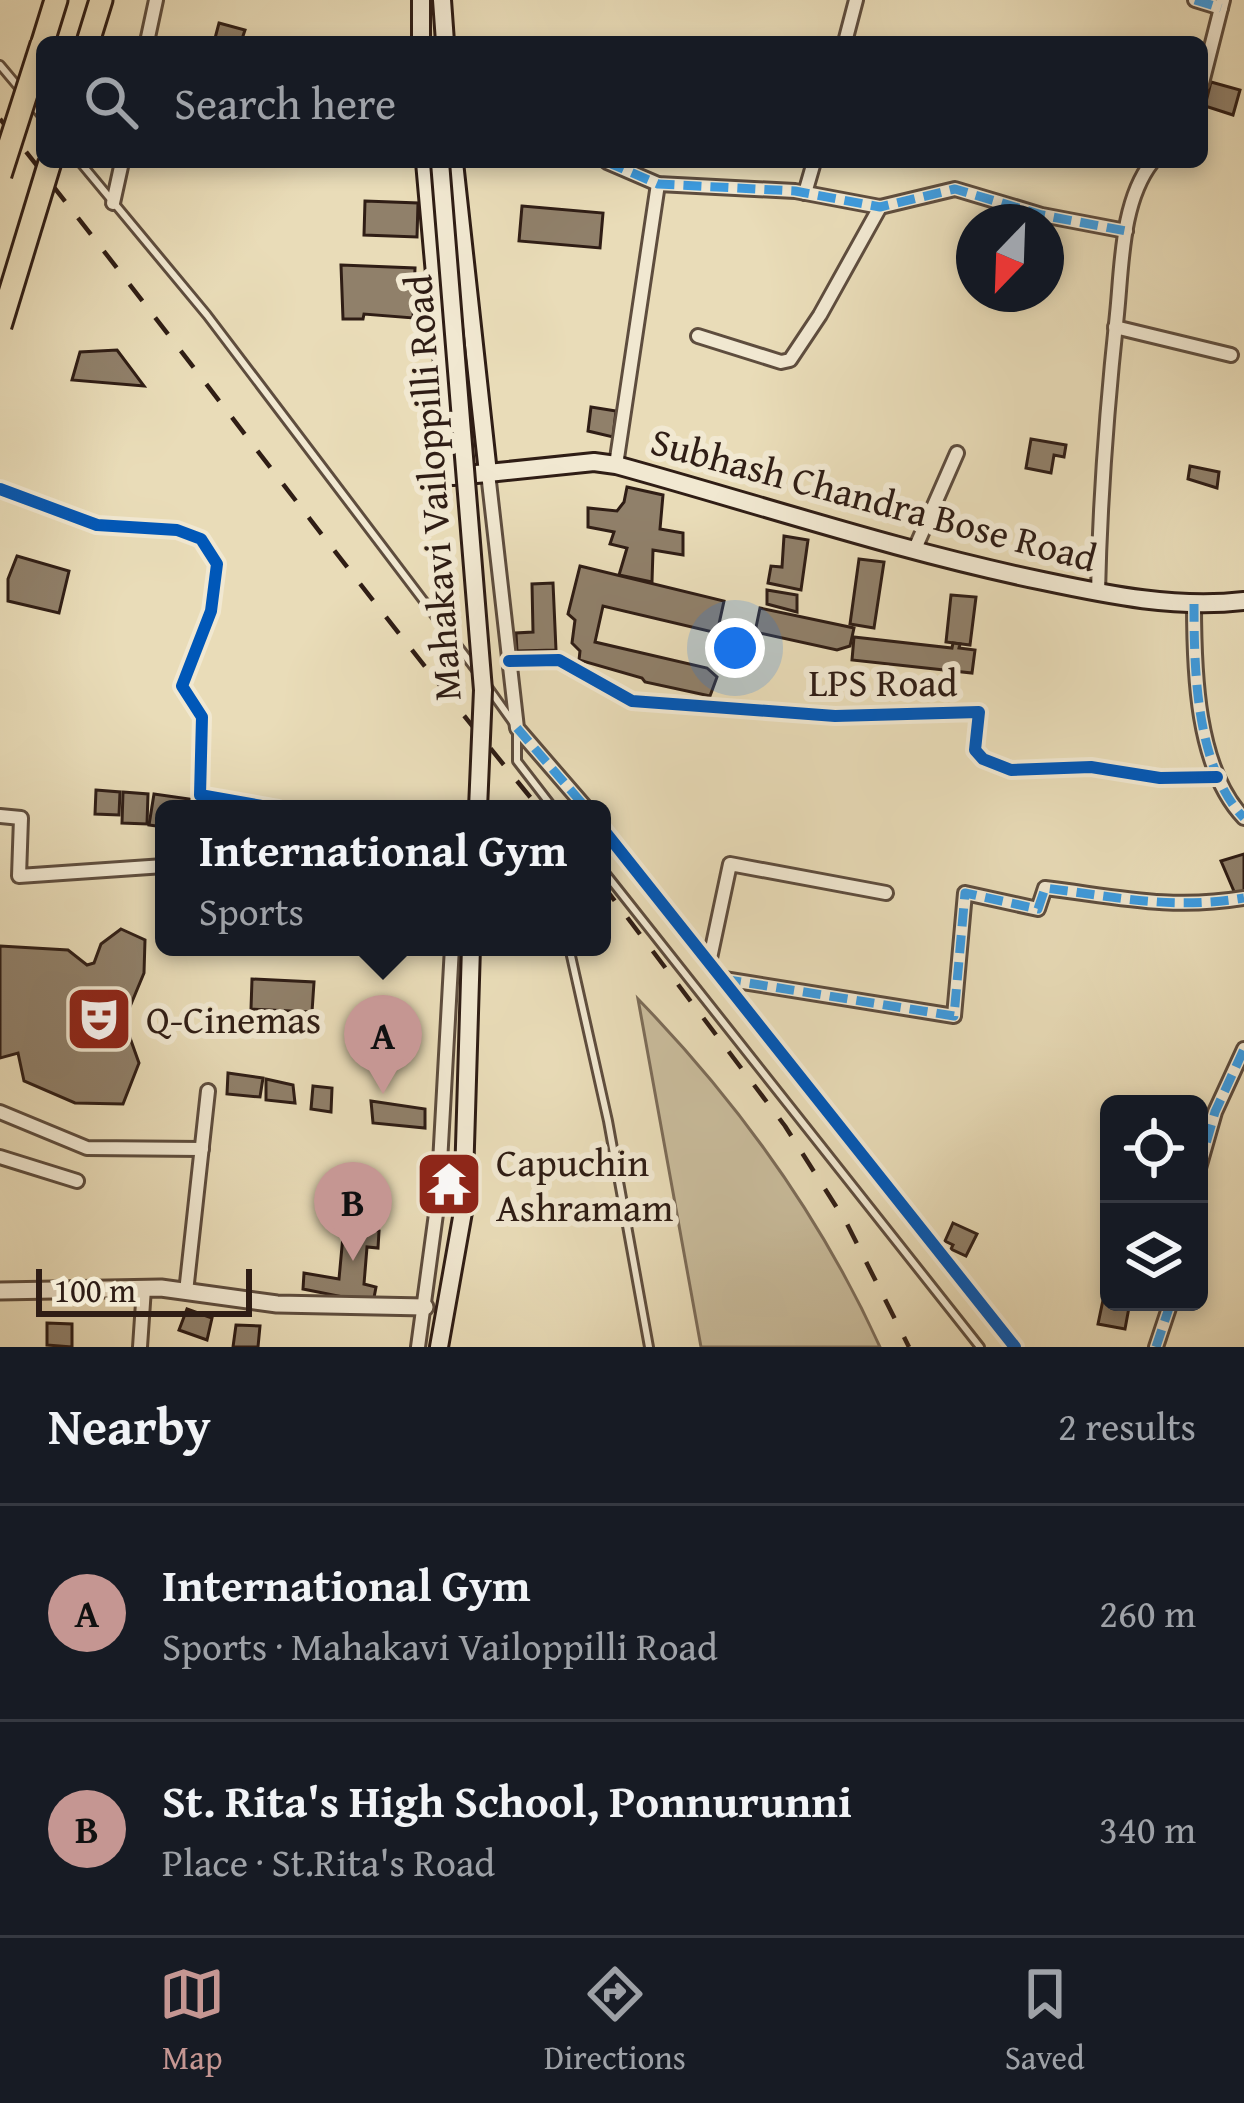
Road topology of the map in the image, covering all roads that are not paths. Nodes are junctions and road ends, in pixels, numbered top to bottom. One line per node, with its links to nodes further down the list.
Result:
1 (56, 0): 8 (highway)
2 (101, 0): 9 (highway)
3 (156, 0): 10 (street)
4 (856, 0): 14 (street)
5 (1196, 0): 7 (street)
6 (432, 1): 11 (main road); 12 (main road); 13 (main road)
7 (1222, 4): 15 (street)
8 (44, 36)
9 (90, 36)
10 (148, 36)
11 (423, 36)
12 (434, 36)
13 (444, 36)
14 (847, 36)
15 (1208, 59)
16 (36, 62): 28 (highway, bridge)
17 (0, 65): 18 (lane)
18 (36, 109)
19 (48, 168): 34 (highway, bridge)
20 (85, 168): 31 (lane)
21 (121, 168): 31 (street)
22 (425, 168): 40 (main road)
23 (440, 168): 50 (main road, Mahakavi Vailoppilli Road, bridge)
24 (455, 168): 40 (main road)
25 (621, 168): 29 (street)
26 (812, 168): 30 (street)
27 (1147, 168): 33 (street)
28 (0, 175)
29 (658, 184): 30 (street); 39 (street)
30 (806, 194): 32 (street)
31 (113, 203): 47 (lane)
32 (880, 207): 33 (street); 36 (street)
33 (1126, 231): 35 (street)
34 (0, 326)
35 (1115, 327): 37 (street); 43 (street)
36 (698, 336)
37 (1231, 355)
38 (958, 453): 42 (street)
39 (616, 465): 40 (main road, Subhash Chandra Bose Road); 42 (main road, Subhash Chandra Bose Road)
40 (488, 473): 46 (street)
41 (0, 489): 49 (street)
42 (914, 551): 43 (main road, Subhash Chandra Bose Road)
43 (1097, 592): 45 (main road, Subhash Chandra Bose Road)
44 (1244, 601): 45 (main road, Subhash Chandra Bose Road)
45 (1194, 604): 48 (street)
46 (509, 661): 47 (street); 48 (street, LPS Road)
47 (517, 728): 51 (lane); 52 (street)
48 (1217, 777): 54 (street)
49 (198, 800)
50 (478, 800)
51 (547, 800)
52 (579, 800)
53 (0, 816): 56 (street)
54 (1244, 818)
55 (611, 839): 63 (street)
56 (155, 867)
57 (611, 880): 81 (lane)
58 (886, 893): 63 (street)
59 (1244, 898): 64 (street)
60 (452, 956): 75 (street)
61 (471, 956): 79 (main road)
62 (570, 956): 80 (lane)
63 (710, 963): 64 (street)
64 (723, 979): 82 (street)
65 (1244, 1049): 68 (street)
66 (208, 1091): 69 (street)
67 (0, 1112): 69 (street)
68 (1208, 1136)
69 (202, 1149): 74 (street)
70 (0, 1157): 71 (street)
71 (77, 1181)
72 (144, 1288): 73 (street); 74 (street); 77 (street)
73 (0, 1291)
74 (186, 1292): 75 (street)
75 (425, 1307): 78 (street)
76 (1168, 1311): 83 (street)
77 (140, 1347)
78 (418, 1347)
79 (439, 1347)
80 (649, 1347)
81 (980, 1347)
82 (1015, 1347)
83 (1156, 1347)

